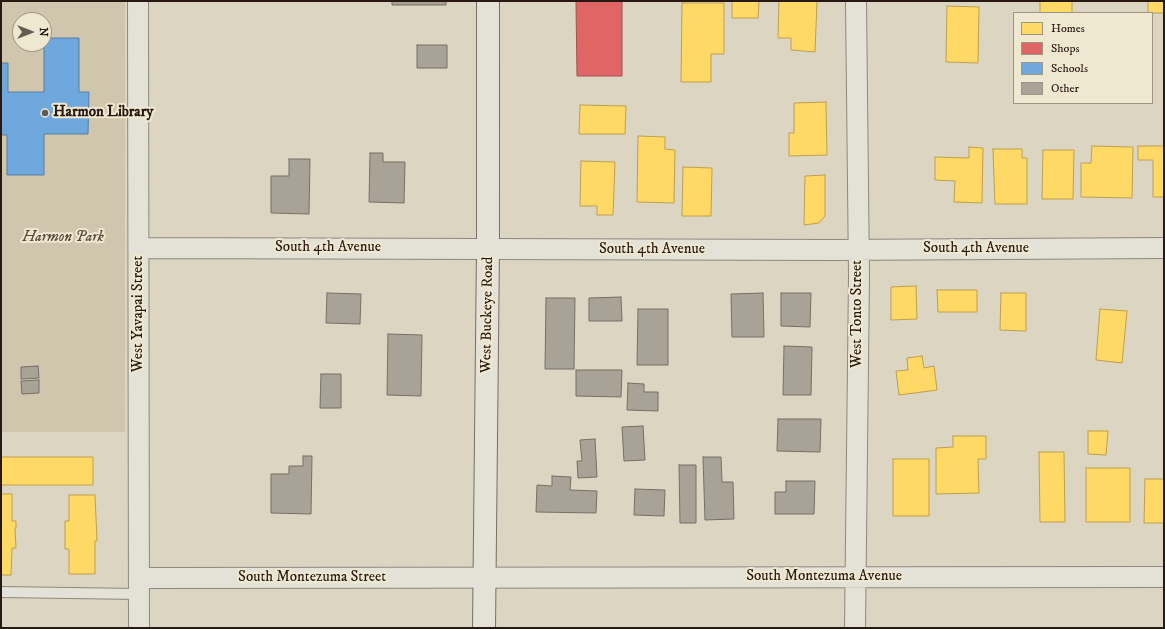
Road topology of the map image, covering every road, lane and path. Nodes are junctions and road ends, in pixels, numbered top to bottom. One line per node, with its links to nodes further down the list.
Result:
1 (138, 1): 4 (street, West Yavapai Street)
2 (488, 1): 5 (main road, West Buckeye Road)
3 (856, 1): 7 (street, West Tonto Street)
4 (139, 248): 5 (street, South 4th Avenue); 11 (street, West Yavapai Street)
5 (488, 248): 7 (street, South 4th Avenue); 8 (main road, West Buckeye Road)
6 (1164, 248): 7 (street, South 4th Avenue)
7 (859, 250): 9 (street, West Tonto Street)
8 (484, 577): 9 (street, South Montezuma Avenue); 11 (street, South Montezuma Street); 14 (main road, West Buckeye Road)
9 (856, 577): 10 (street, South Montezuma Avenue); 15 (street, West Tonto Street)
10 (1164, 577)
11 (139, 586): 12 (lane); 13 (street, West Yavapai Street)
12 (1, 592)
13 (139, 628)
14 (484, 628)
15 (856, 628)

